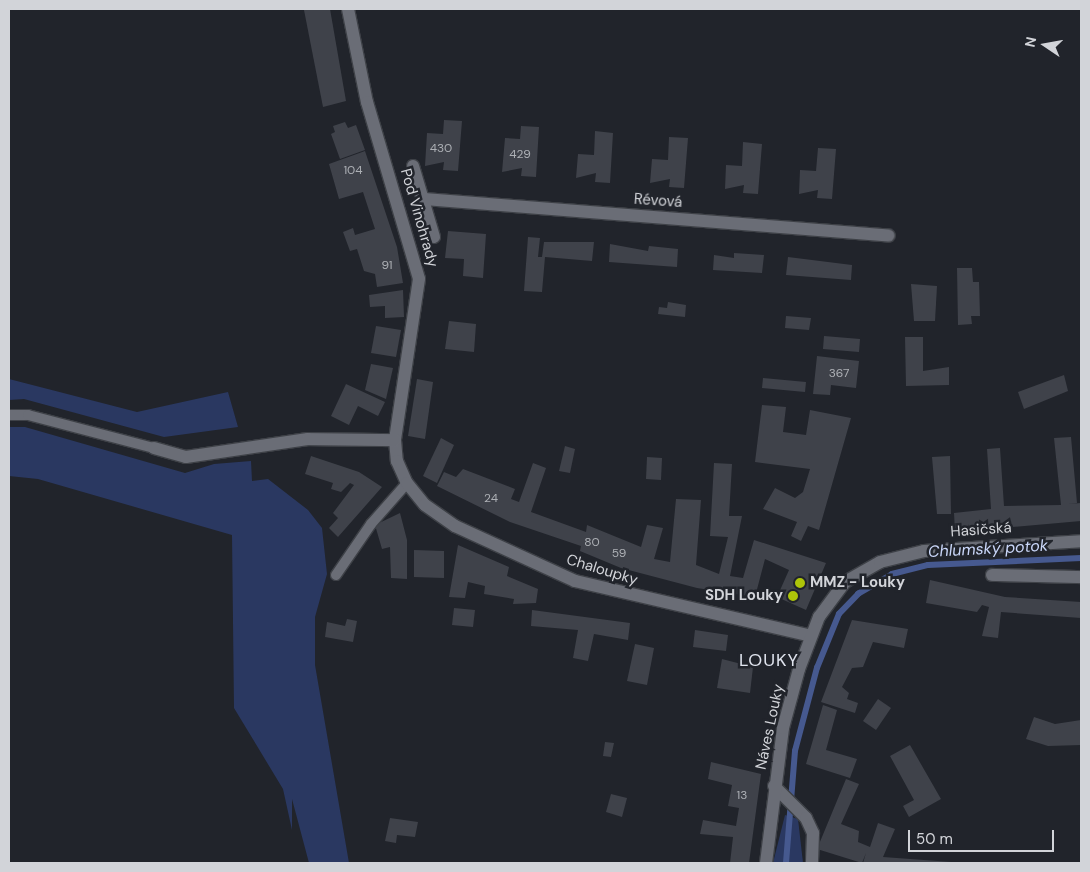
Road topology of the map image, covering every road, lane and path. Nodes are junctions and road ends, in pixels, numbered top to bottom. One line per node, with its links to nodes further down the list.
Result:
1 (348, 9): 7 (street, Pod Vinohrady)
2 (413, 166): 3 (street)
3 (424, 200): 4 (street, Révová); 5 (street)
4 (889, 236)
5 (434, 237)
6 (9, 415): 8 (lane)
7 (395, 440): 8 (street); 9 (street, Chaloupky)
8 (154, 448)
9 (407, 483): 11 (lane); 15 (street, Chaloupky)
10 (1081, 541): 14 (street, Hasičská)
11 (336, 575)
12 (992, 575): 13 (street)
13 (1081, 576)
14 (835, 593): 15 (street, Náves Louky)
15 (811, 636): 16 (street, Náves Louky)
16 (774, 786): 17 (street, Náves Louky); 18 (street, Náves Louky)
17 (766, 863)
18 (812, 863)

